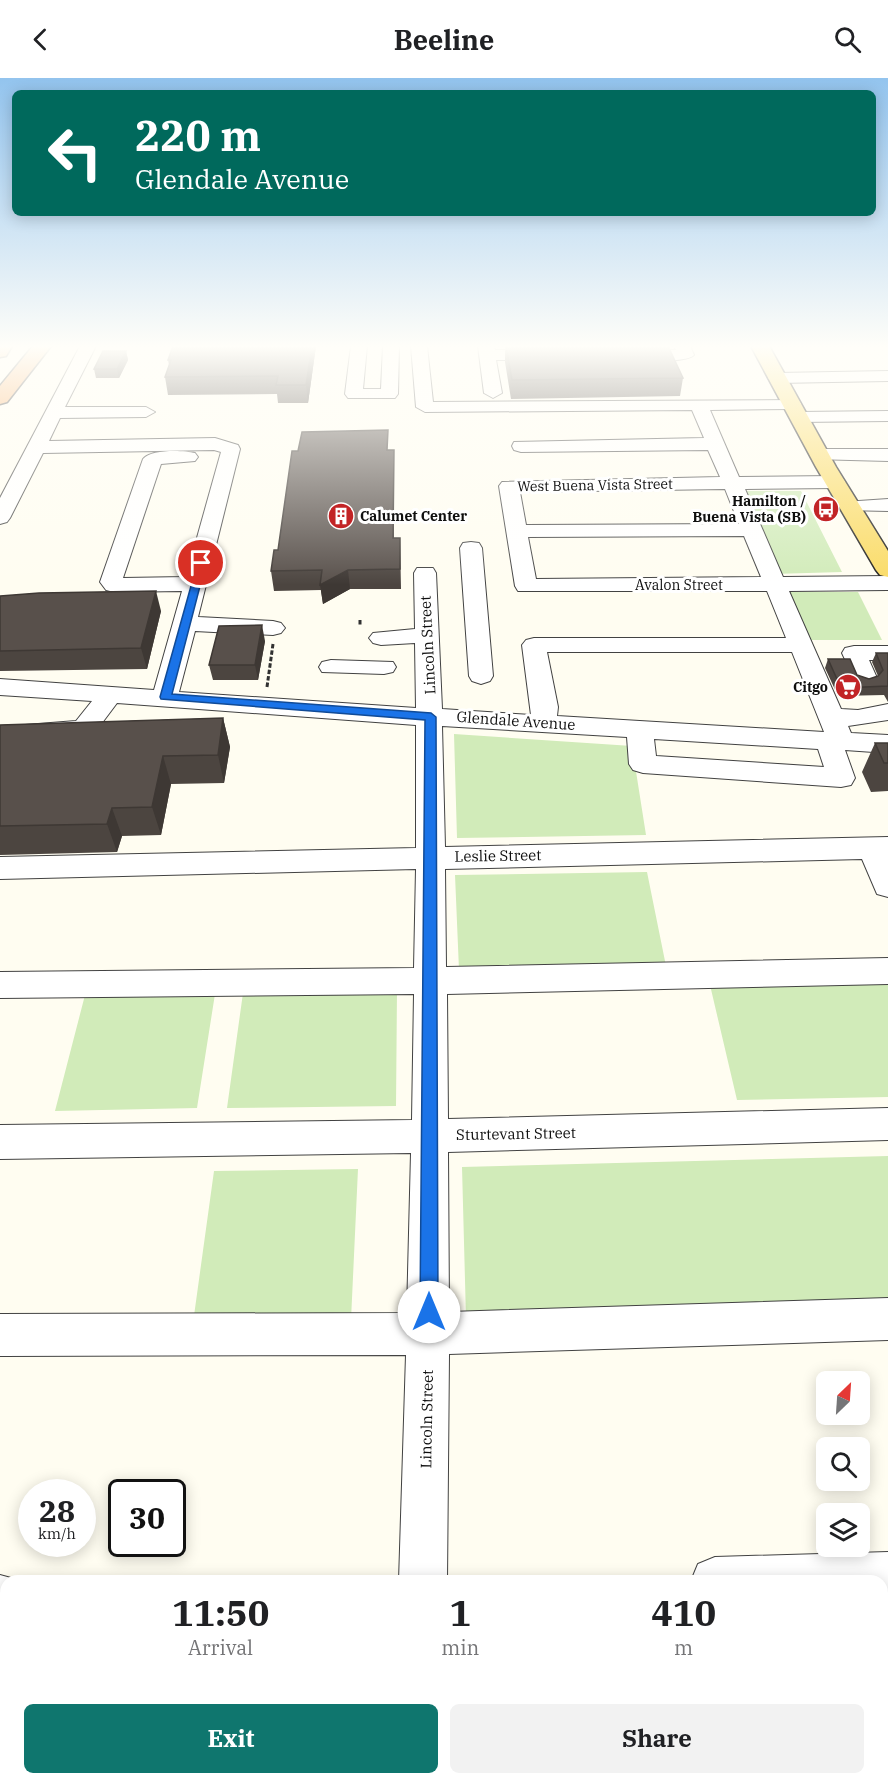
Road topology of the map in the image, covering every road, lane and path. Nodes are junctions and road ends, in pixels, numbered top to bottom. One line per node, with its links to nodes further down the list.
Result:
1 (47, 426): 6 (street)
2 (707, 426): 4 (street)
3 (804, 426): 9 (main road)
4 (715, 444): 5 (street); 11 (street)
5 (521, 446)
6 (36, 447): 7 (street); 14 (street)
7 (229, 452): 20 (street); 20 (street)
8 (888, 454): 9 (street)
9 (820, 455): 10 (main road)
10 (835, 483): 11 (street, West Buena Vista Street); 13 (main road)
11 (731, 484): 15 (street); 16 (street, West Buena Vista Street)
12 (888, 505): 13 (street)
13 (851, 506): 18 (main road)
14 (0, 518)
15 (751, 530): 16 (street); 21 (street)
16 (516, 531): 21 (street, Avalon Street)
17 (471, 548): 22 (street)
18 (886, 561)
19 (888, 583): 21 (street, Avalon Street)
20 (196, 584): 24 (street)
21 (774, 584): 29 (street)
22 (476, 589): 27 (street, Lincoln Street); 33 (street)
23 (360, 620): 25 (path)
24 (185, 623): 26 (street); 38 (street)
25 (360, 626)
26 (273, 632): 36 (path)
27 (427, 635): 28 (street); 39 (street, Lincoln Street)
28 (381, 638)
29 (800, 645): 40 (street); 42 (street)
30 (824, 654): 34 (street)
31 (331, 667): 32 (street)
32 (384, 667)
33 (481, 676)
34 (874, 683): 42 (street)
35 (0, 687): 37 (street, Glendale Avenue)
36 (267, 690)
37 (111, 694): 38 (street, Glendale Avenue); 43 (street)
38 (165, 697): 39 (street, Glendale Avenue)
39 (431, 717): 40 (street, Glendale Avenue); 46 (street, Lincoln Street)
40 (543, 723): 41 (street, Glendale Avenue)
41 (640, 729): 42 (street, Glendale Avenue); 42 (street)
42 (834, 733): 44 (street, Glendale Avenue)
43 (0, 736)
44 (888, 744)
45 (880, 848): 46 (street, Leslie Street); 48 (street)
46 (431, 858): 47 (street, Leslie Street); 52 (street, Lincoln Street)
47 (0, 868)
48 (888, 886)
49 (0, 966): 50 (street)
50 (44, 966)
51 (888, 971): 52 (street)
52 (430, 981): 53 (street); 55 (street, Lincoln Street)
53 (0, 985)
54 (888, 1124): 55 (street, Sturtevant Street)
55 (430, 1136): 56 (street, Sturtevant Street); 58 (street, Lincoln Street)
56 (0, 1142)
57 (888, 1319): 58 (street)
58 (429, 1334): 59 (street); 60 (street, Lincoln Street)
59 (0, 1335)
60 (423, 1575)

